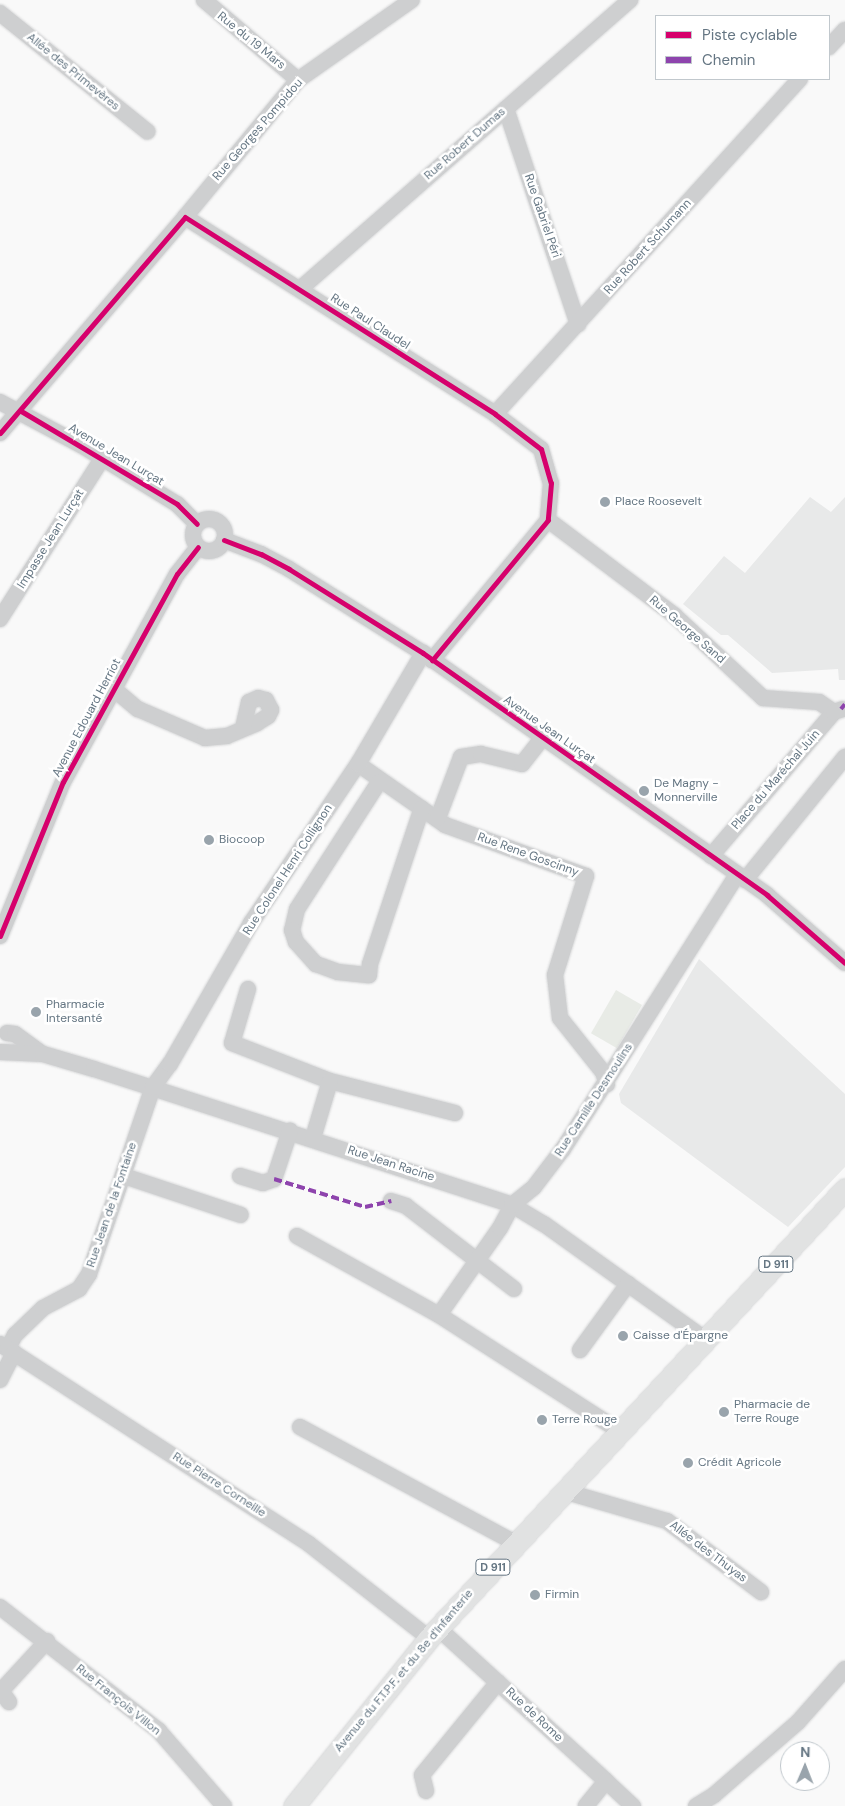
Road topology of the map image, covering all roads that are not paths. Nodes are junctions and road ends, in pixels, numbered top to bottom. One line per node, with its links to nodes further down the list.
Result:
1 (204, 0): 7 (street, Rue du 19 Mars)
2 (412, 0): 7 (street, Rue Georges Pompidou)
3 (630, 0): 9 (street, Rue Robert Dumas)
4 (0, 13): 10 (street, Allée des Primevères)
5 (845, 30): 6 (street)
6 (830, 47)
7 (298, 80): 11 (street, Rue Georges Pompidou)
8 (799, 80): 13 (street, Rue Robert Schumann)
9 (506, 109): 12 (street, Rue Robert Dumas); 13 (street, Rue Gabriel Péri)
10 (147, 131)
11 (185, 217): 12 (street, Rue Paul Claudel); 15 (street)
12 (300, 289): 16 (street, Rue Paul Claudel)
13 (578, 324): 16 (street, Rue Robert Schumann)
14 (0, 402): 15 (street, Avenue Jean Lurçat)
15 (21, 411): 17 (street); 18 (street, Avenue Jean Lurçat)
16 (495, 414): 19 (street, Rue Paul Claudel)
17 (0, 433)
18 (102, 459): 20 (street, Avenue Jean Lurçat); 23 (street, Impasse Jean Lurçat)
19 (548, 520): 24 (street); 26 (street, Rue George Sand)
20 (197, 524): 21 (street); 22 (street)
21 (224, 540): 22 (street); 24 (street, Avenue Jean Lurçat)
22 (198, 547): 25 (street, Avenue Edouard Herriot)
23 (0, 619)
24 (428, 656): 28 (street, Avenue Jean Lurçat); 30 (street, Rue Colonel Henri Collignon)
25 (115, 690): 27 (street); 36 (street, Avenue Edouard Herriot)
26 (841, 708): 34 (street, Place du Maréchal Juin)
27 (243, 728)
28 (543, 737): 33 (street); 34 (street, Avenue Jean Lurçat)
29 (845, 757): 35 (street)
30 (358, 764): 31 (street); 44 (street, Rue Colonel Henri Collignon)
31 (379, 782): 32 (street); 32 (street)
32 (422, 808): 33 (street)
33 (438, 818): 43 (street, Rue Rene Goscinny)
34 (710, 856): 35 (street, Avenue Jean Lurçat)
35 (741, 877): 37 (street, Avenue Jean Lurçat); 43 (street, Rue Camille Desmoulins)
36 (0, 936)
37 (845, 963)
38 (248, 989): 42 (street)
39 (3, 1028): 40 (street); 41 (street, Rue Jean Racine)
40 (0, 1052): 41 (street, Rue Jean Racine)
41 (43, 1054): 44 (street, Rue Jean Racine)
42 (330, 1081): 45 (street); 47 (street)
43 (607, 1084): 52 (street, Rue Camille Desmoulins)
44 (152, 1087): 46 (street, Rue Jean Racine); 48 (street, Rue Jean de la Fontaine)
45 (455, 1113)
46 (290, 1131): 47 (street, Rue Jean Racine); 49 (street)
47 (313, 1138): 52 (street, Rue Jean Racine)
48 (124, 1176): 53 (street); 60 (street, Rue Jean de la Fontaine)
49 (240, 1176)
50 (845, 1189): 59 (main road, Avenue du F.T.P.F. et du 8e d'Infanterie / D 911)
51 (391, 1201): 55 (street)
52 (512, 1205): 55 (street, Rue Camille Desmoulins); 56 (street, Rue Jean Racine)
53 (241, 1215)
54 (297, 1236): 58 (street)
55 (477, 1262): 57 (street); 58 (street, Rue Camille Desmoulins)
56 (628, 1284): 59 (street, Rue Jean Racine); 61 (street)
57 (514, 1289)
58 (439, 1315): 64 (street)
59 (706, 1340): 64 (main road, Avenue du F.T.P.F. et du 8e d'Infanterie / D 911)
60 (7, 1348): 62 (street, Rue Jean de la Fontaine); 69 (street, Rue Pierre Corneille)
61 (580, 1350)
62 (0, 1380)
63 (300, 1427): 66 (street)
64 (620, 1431): 65 (main road, Avenue du F.T.P.F. et du 8e d'Infanterie / D 911)
65 (567, 1488): 66 (main road, Avenue du F.T.P.F. et du 8e d'Infanterie / D 911); 67 (street, Allée des Thuyas)
66 (515, 1543): 69 (main road, Avenue du F.T.P.F. et du 8e d'Infanterie / D 911)
67 (761, 1592)
68 (0, 1607): 70 (street, Rue François Villon)
69 (433, 1633): 72 (street, Rue de Rome); 77 (main road, Avenue du F.T.P.F. et du 8e d'Infanterie / D 911)
70 (47, 1641): 73 (street); 76 (street, Rue François Villon)
71 (845, 1669): 80 (street)
72 (498, 1682): 74 (street, Rue de Rome); 75 (street)
73 (9, 1702)
74 (606, 1781): 78 (street); 79 (street, Rue de Rome)
75 (426, 1791)
76 (224, 1806)
77 (294, 1806)
78 (586, 1806)
79 (633, 1806)
80 (696, 1806)

